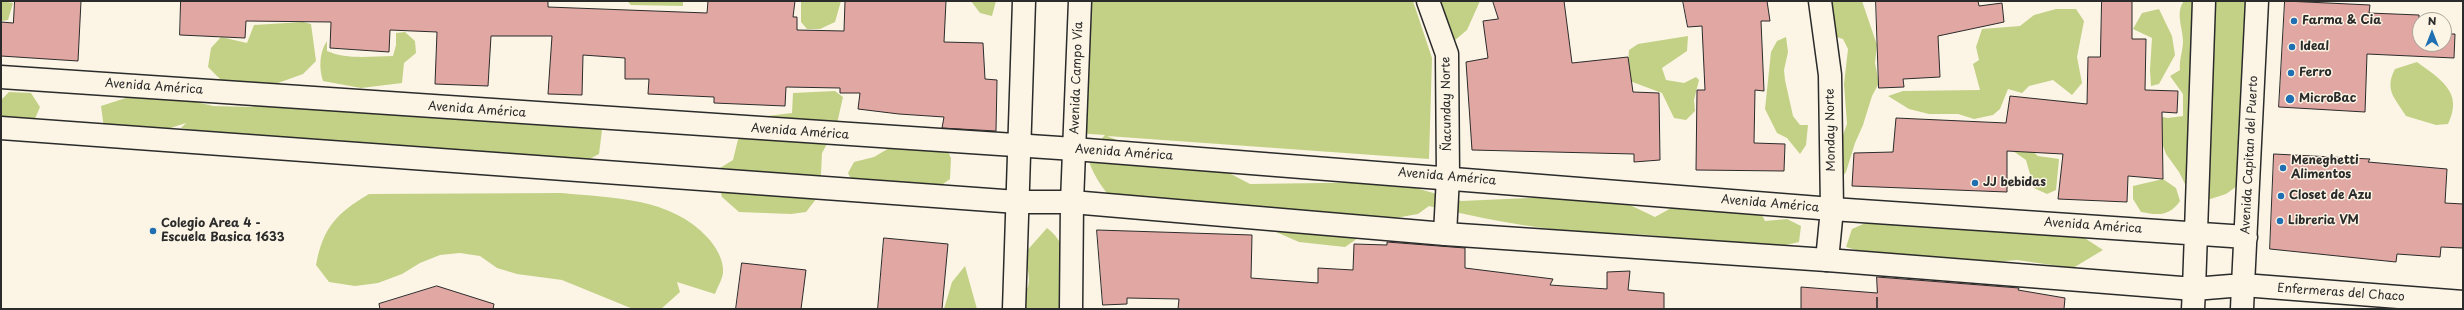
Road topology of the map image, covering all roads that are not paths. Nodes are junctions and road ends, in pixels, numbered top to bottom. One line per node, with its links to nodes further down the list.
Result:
1 (1024, 1): 9 (main road)
2 (1080, 1): 10 (main road, Avenida Campo Vía)
3 (1428, 1): 11 (main road, Ñacunday Norte)
4 (1820, 1): 14 (main road, Monday Norte)
5 (2204, 1): 15 (main road)
6 (2257, 1): 17 (main road, Avenida Capitan del Puerto)
7 (1, 77): 9 (main road, Avenida América)
8 (1, 128): 12 (main road)
9 (1018, 147): 10 (main road, Avenida América); 12 (main road)
10 (1074, 149): 11 (main road, Avenida América); 13 (main road, Avenida Campo Vía)
11 (1448, 177): 14 (main road, Avenida América); 16 (main road, Ñacunday Norte)
12 (1017, 202): 13 (main road); 22 (main road)
13 (1072, 202): 16 (main road); 23 (main road, Avenida Campo Vía)
14 (1832, 209): 15 (main road, Avenida América); 18 (main road, Monday Norte)
15 (2195, 233): 17 (main road, Avenida América); 20 (main road)
16 (1445, 234): 18 (main road)
17 (2246, 237): 19 (main road, Avenida Capitan del Puerto)
18 (1827, 260): 20 (main road)
19 (2242, 285): 20 (main road); 21 (main road, Enfermeras del Chaco); 24 (main road, Avenida Capitan del Puerto)
20 (2194, 299)
21 (2463, 302)
22 (1014, 309)
23 (1071, 309)
24 (2242, 309)

